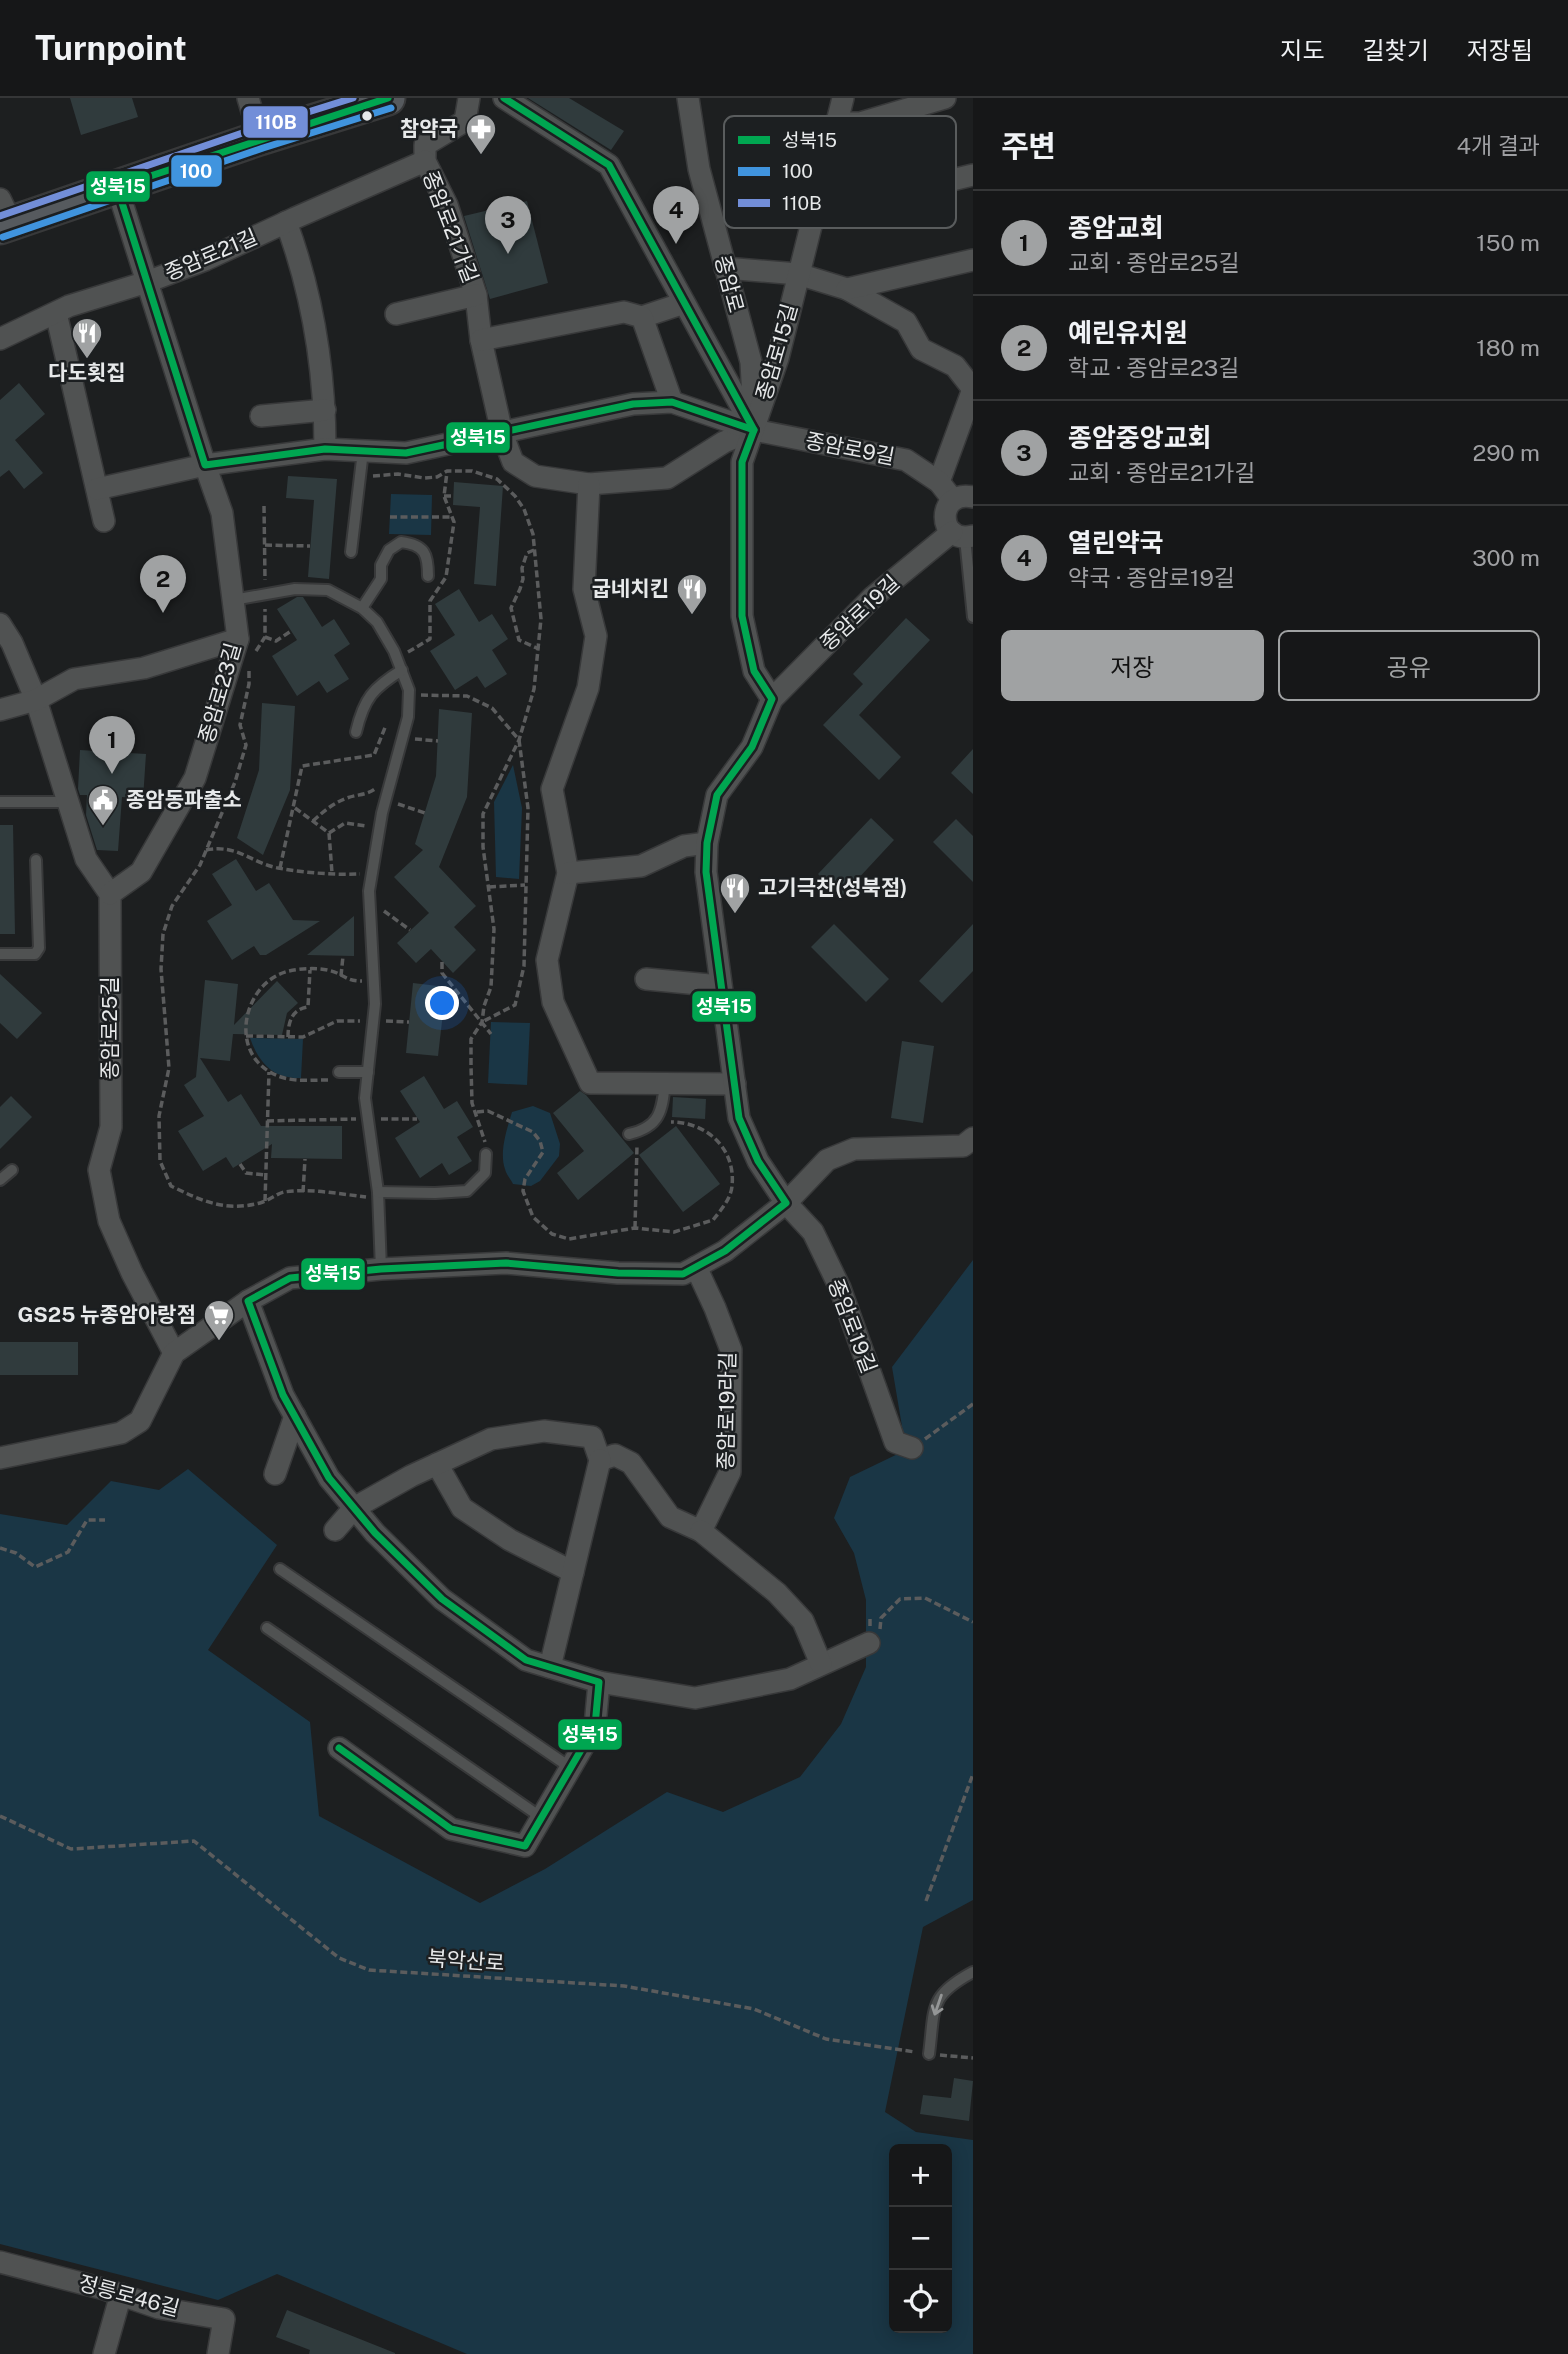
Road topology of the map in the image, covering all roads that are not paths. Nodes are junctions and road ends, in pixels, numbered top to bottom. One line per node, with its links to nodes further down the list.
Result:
1 (248, 98): 10 (street)
2 (388, 98): 10 (main road)
3 (469, 98): 11 (street, 종암로21가길)
4 (504, 98): 22 (street)
5 (688, 98): 17 (street, 종암로)
6 (844, 98): 8 (street, 종암로15길)
7 (945, 98): 9 (street)
8 (839, 116)
9 (884, 116)
10 (260, 138): 12 (main road)
11 (425, 161): 14 (street, 종암로21길); 21 (street, 종암로21가길)
12 (117, 187): 13 (main road); 19 (street, 종암로23길)
13 (4, 216)
14 (286, 222): 19 (street, 종암로21길); 30 (street)
15 (809, 228): 18 (street, 종암로15길)
16 (973, 260): 20 (street)
17 (724, 268): 18 (street, 종암로15길); 32 (street, 종암로)
18 (798, 274): 20 (street); 32 (street, 종암로15길)
19 (147, 282): 23 (street, 종암로21길); 36 (street, 종암로23길)
20 (847, 289): 28 (street)
21 (476, 295): 24 (street, 종암로21가길); 27 (street, 종암로21가길)
22 (684, 303): 25 (street); 32 (street)
23 (55, 313): 26 (street, 종암로21길); 39 (street)
24 (396, 314)
25 (642, 317): 27 (street); 29 (street)
26 (0, 339)
27 (481, 340): 33 (street, 종암로21가길)
28 (973, 389): 37 (street)
29 (672, 402): 32 (street, 종암로9길); 33 (street)
30 (325, 410): 31 (street); 34 (street)
31 (261, 416)
32 (754, 430): 37 (street, 종암로9길); 38 (street, 종암로21가길); 51 (street)
33 (502, 433): 35 (street); 38 (street, 종암로21가길)
34 (325, 449): 35 (street); 36 (street)
35 (363, 451): 43 (lane)
36 (205, 465): 39 (street); 45 (street, 종암로23길)
37 (939, 481): 40 (street, 종암로9길)
38 (589, 484): 59 (street)
39 (97, 489): 41 (street)
40 (963, 498): 42 (street)
41 (104, 521)
42 (963, 535): 47 (lane); 51 (street, 종암로19길)
43 (352, 552)
44 (428, 576): 46 (lane)
45 (233, 600): 46 (lane); 49 (street, 종암로23길)
46 (362, 608): 50 (lane)
47 (973, 617)
48 (0, 624): 52 (street)
49 (238, 639): 52 (street); 60 (street, 종암로23길)
50 (402, 670): 54 (lane); 64 (lane)
51 (772, 699): 57 (street, 종암로19길)
52 (36, 700): 53 (street); 55 (street)
53 (0, 710)
54 (356, 732)
55 (68, 802): 56 (lane); 60 (street)
56 (0, 803)
57 (707, 843): 59 (street); 63 (street, 종암로19길)
58 (36, 860): 61 (lane)
59 (568, 873): 66 (street)
60 (110, 894): 78 (street, 종암로25길)
61 (0, 954)
62 (646, 979): 63 (street)
63 (720, 986): 67 (street, 종암로19길)
64 (368, 1072): 65 (lane); 73 (lane)
65 (339, 1076)
66 (665, 1083): 67 (street); 68 (lane)
67 (734, 1084): 74 (street, 종암로19길)
68 (634, 1133)
69 (973, 1138): 74 (street)
70 (486, 1149): 73 (lane)
71 (12, 1170): 72 (lane)
72 (0, 1180)
73 (378, 1195): 76 (lane)
74 (786, 1203): 75 (street); 80 (street, 종암로19길)
75 (696, 1267): 76 (street); 87 (street, 종암로19라길)
76 (382, 1269): 77 (street)
77 (248, 1301): 78 (street); 79 (street)
78 (174, 1353): 81 (street)
79 (295, 1416): 84 (street); 85 (street)
80 (912, 1448)
81 (0, 1458)
82 (600, 1460): 83 (street); 87 (street); 89 (street)
83 (437, 1464): 85 (street); 89 (street)
84 (275, 1475)
85 (354, 1508): 86 (street); 93 (street)
86 (335, 1531)
87 (701, 1531): 92 (street)
88 (280, 1569): 96 (lane)
89 (573, 1572): 93 (street)
90 (267, 1628): 97 (lane)
91 (869, 1643): 92 (street)
92 (821, 1664): 94 (street)
93 (550, 1667): 94 (street)
94 (599, 1682): 96 (street)
95 (339, 1748): 97 (street)
96 (571, 1768): 97 (street)
97 (542, 1818)
98 (973, 1972): 99 (lane, one-way to 99)
99 (929, 2054)
100 (0, 2262): 101 (street, 정릉로46길)
101 (121, 2294): 102 (street); 103 (street, 정릉로46길)
102 (104, 2354)
103 (218, 2354)

